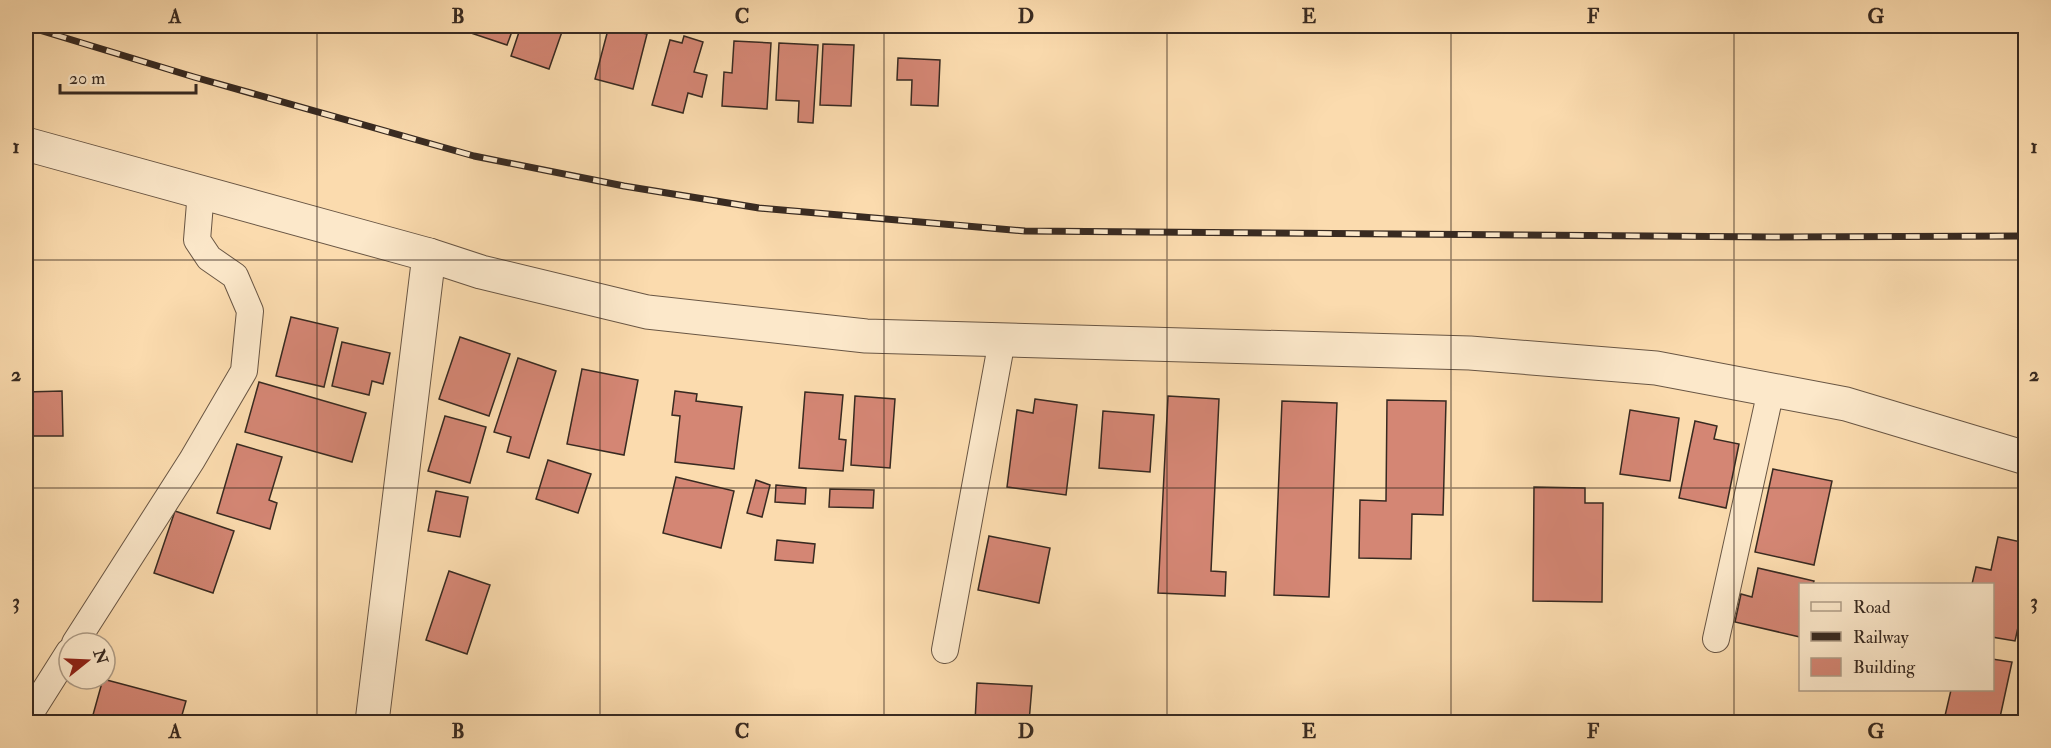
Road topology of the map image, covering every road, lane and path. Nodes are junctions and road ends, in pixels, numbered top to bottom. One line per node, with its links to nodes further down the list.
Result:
1 (26, 144): 2 (street)
2 (201, 191): 3 (street); 7 (lane)
3 (429, 255): 4 (street); 12 (street)
4 (1002, 340): 5 (street); 9 (lane)
5 (1771, 390): 6 (street); 8 (lane)
6 (2025, 458)
7 (83, 631)
8 (1716, 639)
9 (945, 650)
10 (57, 671): 11 (lane)
11 (26, 720)
12 (372, 723)

